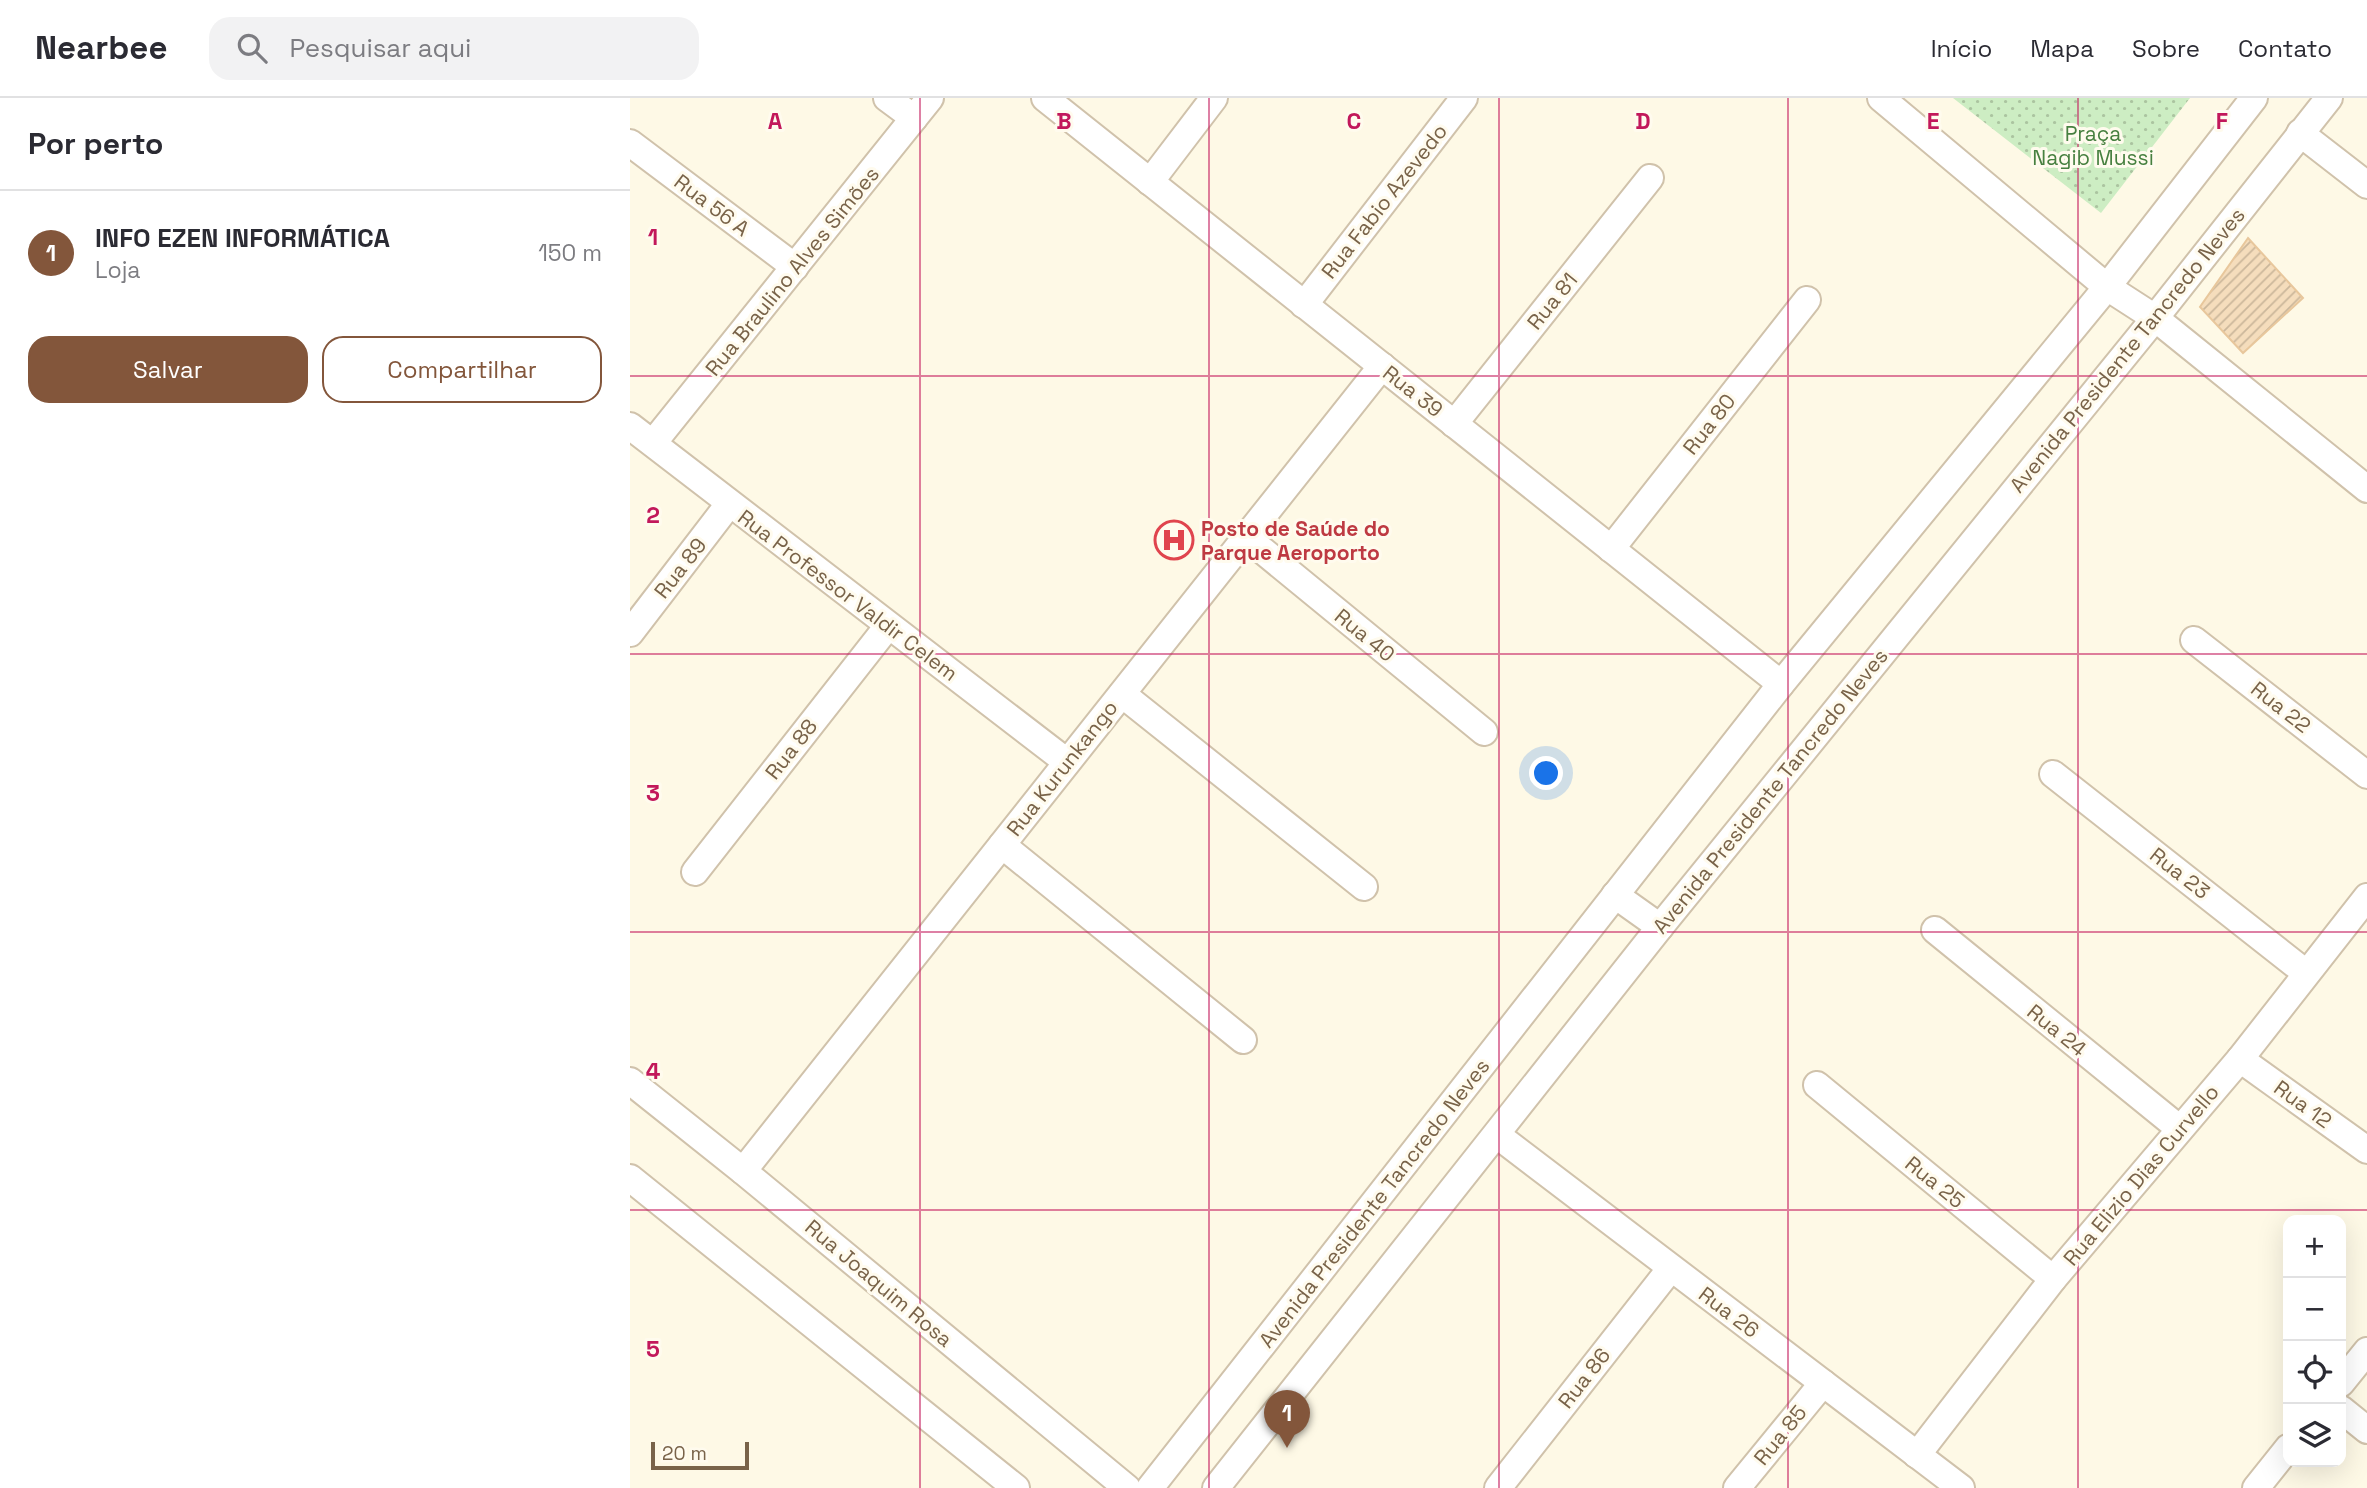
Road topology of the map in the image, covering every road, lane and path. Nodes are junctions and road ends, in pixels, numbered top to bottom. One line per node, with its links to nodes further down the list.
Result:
1 (887, 98): 8 (street)
2 (1045, 98): 12 (street, Rua 39)
3 (1214, 98): 12 (street)
4 (1464, 98): 17 (street, Rua Fabio Azevedo)
5 (1881, 98): 15 (street)
6 (2254, 98): 15 (street, Avenida Presidente Tancredo Neves)
7 (2329, 98): 9 (street, Avenida Presidente Tancredo Neves)
8 (922, 108): 14 (street, Rua Braulino Alves Simões)
9 (2300, 133): 13 (street); 18 (street, Avenida Presidente Tancredo Neves)
10 (630, 143): 14 (street, Rua 56 A)
11 (1650, 178): 20 (street, Rua 81)
12 (1150, 182): 17 (street, Rua 39)
13 (2367, 186)
14 (795, 267): 22 (street, Rua Braulino Alves Simões)
15 (2107, 287): 18 (street); 30 (street, Avenida Presidente Tancredo Neves)
16 (1807, 300): 26 (street, Rua 80)
17 (1304, 305): 19 (street, Rua 39)
18 (2155, 318): 23 (street); 41 (street, Avenida Presidente Tancredo Neves)
19 (1382, 366): 20 (street, Rua 39); 25 (street, Rua Kurunkango)
20 (1454, 424): 26 (street, Rua 39)
21 (630, 426): 22 (street, Rua Professor Valdir Celem)
22 (653, 443): 24 (street, Rua Professor Valdir Celem)
23 (2367, 489)
24 (729, 504): 27 (street, Rua Professor Valdir Celem); 28 (street, Rua 89)
25 (1245, 537): 31 (street, Rua Kurunkango); 32 (street, Rua 40)
26 (1611, 549): 30 (street, Rua 39)
27 (888, 626): 33 (street, Rua Professor Valdir Celem); 37 (street, Rua 88)
28 (630, 633)
29 (2194, 640): 35 (street, Rua 22)
30 (1781, 684): 39 (street, Avenida Presidente Tancredo Neves)
31 (1122, 694): 33 (street, Rua Kurunkango); 38 (street)
32 (1484, 732)
33 (1067, 762): 36 (street, Rua Kurunkango)
34 (2053, 774): 43 (street, Rua 23)
35 (2367, 775)
36 (1002, 845): 44 (street); 51 (street, Rua Kurunkango)
37 (695, 872)
38 (1364, 887)
39 (1615, 895): 41 (street); 64 (street, Avenida Presidente Tancredo Neves)
40 (2367, 897): 43 (street, Rua Elizio Dias Curvello)
41 (1660, 927): 49 (street, Avenida Presidente Tancredo Neves)
42 (1935, 930): 48 (street, Rua 24)
43 (2306, 973): 45 (street, Rua Elizio Dias Curvello)
44 (1243, 1040)
45 (2240, 1059): 48 (street, Rua Elizio Dias Curvello); 50 (street, Rua 12)
46 (630, 1081): 51 (street, Rua Joaquim Rosa)
47 (1817, 1085): 54 (street, Rua 25)
48 (2180, 1129): 54 (street, Rua Elizio Dias Curvello)
49 (1497, 1135): 53 (street, Rua 26); 65 (street, Avenida Presidente Tancredo Neves)
50 (2367, 1150)
51 (743, 1171): 63 (street, Rua Joaquim Rosa)
52 (630, 1178): 62 (street)
53 (1671, 1268): 57 (street, Rua 26); 66 (street, Rua 86)
54 (2053, 1279): 61 (street, Rua Elizio Dias Curvello)
55 (2367, 1351): 56 (street)
56 (2346, 1377)
57 (1823, 1383): 61 (street, Rua 26); 67 (street, Rua 85)
58 (2346, 1413): 59 (street)
59 (2367, 1430)
60 (2283, 1454): 69 (street)
61 (1917, 1455): 68 (street, Rua 26)
62 (1016, 1488)
63 (1127, 1488)
64 (1150, 1488)
65 (1216, 1488)
66 (1498, 1488)
67 (1737, 1488)
68 (1961, 1488)
69 (2256, 1488)

